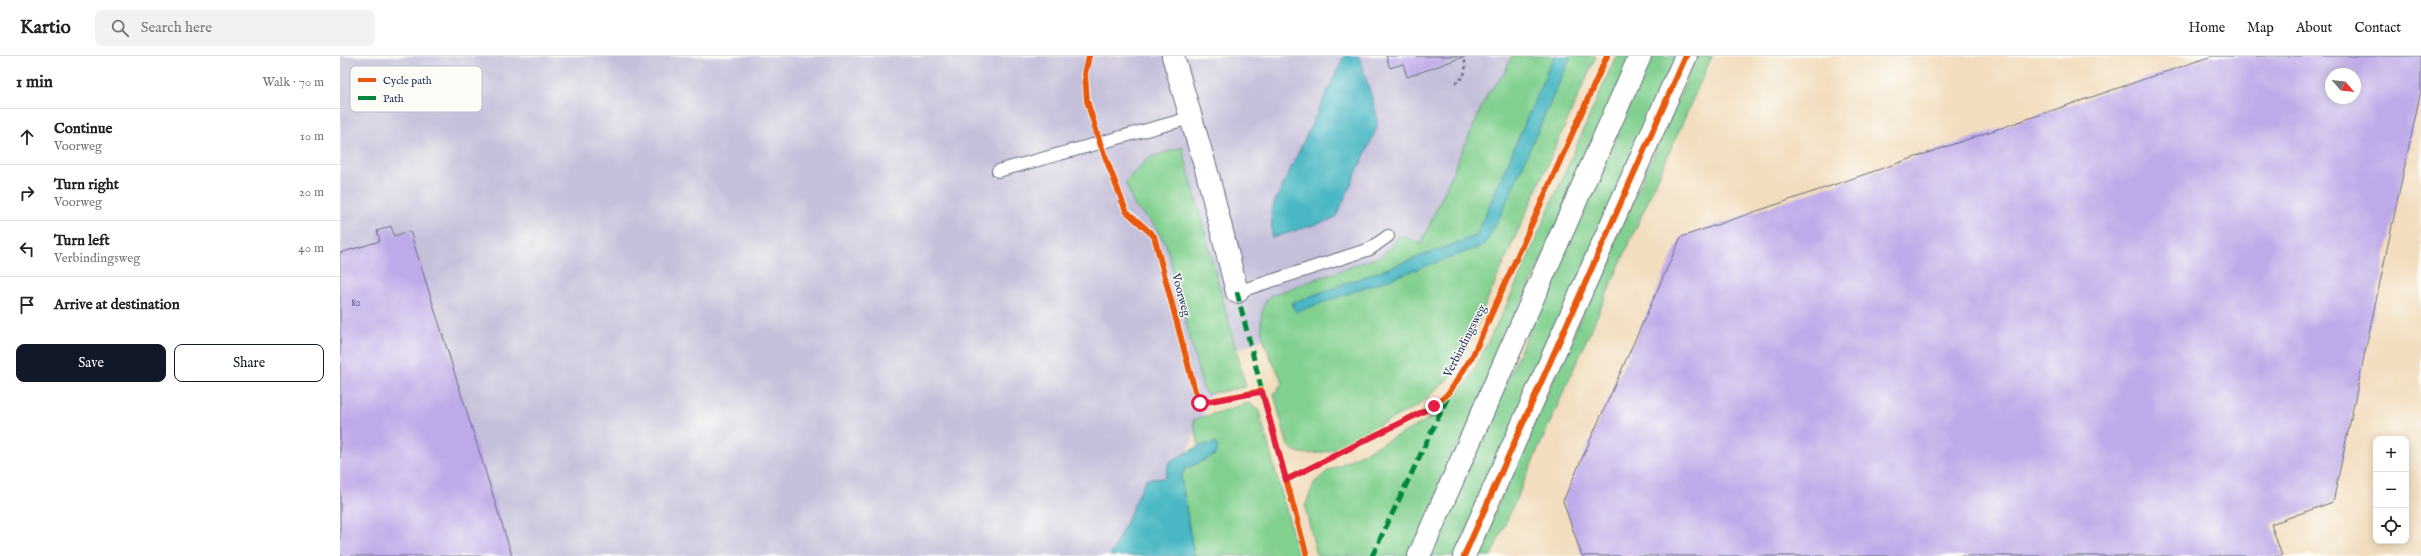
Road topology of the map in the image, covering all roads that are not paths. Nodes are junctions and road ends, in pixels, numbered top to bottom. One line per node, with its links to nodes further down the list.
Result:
1 (1173, 56): 4 (street)
2 (1640, 56): 8 (street)
3 (1686, 56): 9 (street)
4 (1190, 118): 5 (lane); 7 (street)
5 (998, 171)
6 (1388, 236): 7 (lane)
7 (1237, 292)
8 (1419, 556)
9 (1464, 556)

